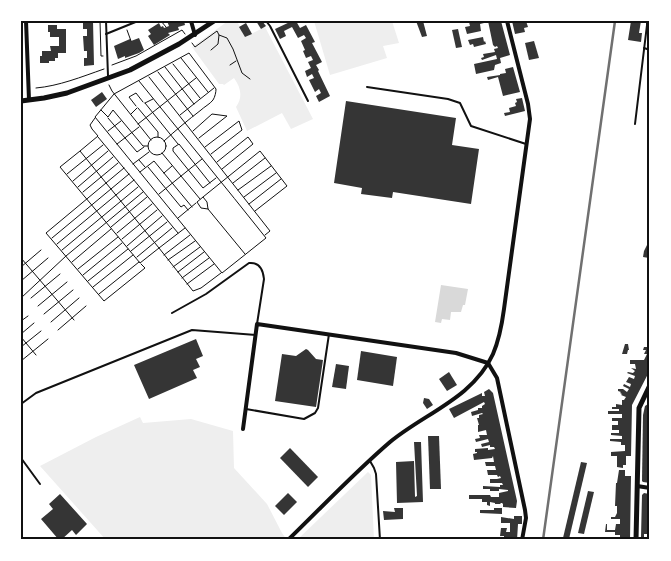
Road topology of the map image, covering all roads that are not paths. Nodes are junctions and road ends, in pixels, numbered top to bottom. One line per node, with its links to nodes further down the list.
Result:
1 (26, 21): 13 (street)
2 (106, 21): 10 (lane)
3 (138, 21): 10 (lane)
4 (191, 21): 11 (street)
5 (214, 21): 11 (street)
6 (266, 21): 20 (lane)
7 (507, 21): 22 (street)
8 (647, 21): 9 (lane)
9 (648, 25): 14 (lane)
10 (106, 34): 16 (lane)
11 (195, 35): 16 (street)
12 (21, 45): 13 (street)
13 (27, 45): 18 (street)
14 (644, 48): 15 (lane); 21 (lane)
15 (650, 50)
16 (108, 78): 18 (street)
17 (367, 87): 22 (lane)
18 (29, 100): 19 (street)
19 (21, 101)
20 (308, 101)
21 (634, 124)
22 (527, 144): 27 (street)
23 (172, 313): 24 (lane)
24 (257, 324): 25 (street); 26 (street)
25 (329, 334): 27 (street); 32 (lane)
26 (256, 335): 31 (lane); 32 (street)
27 (488, 363): 35 (street); 41 (street)
28 (650, 385): 29 (street)
29 (643, 398): 30 (street); 37 (street)
30 (650, 398)
31 (21, 404)
32 (246, 409): 33 (street)
33 (243, 429)
34 (21, 458): 36 (lane)
35 (370, 461): 39 (street); 40 (lane)
36 (40, 484)
37 (637, 486): 38 (street); 42 (street)
38 (650, 488)
39 (288, 540)
40 (380, 540)
41 (522, 540)
42 (636, 540)

